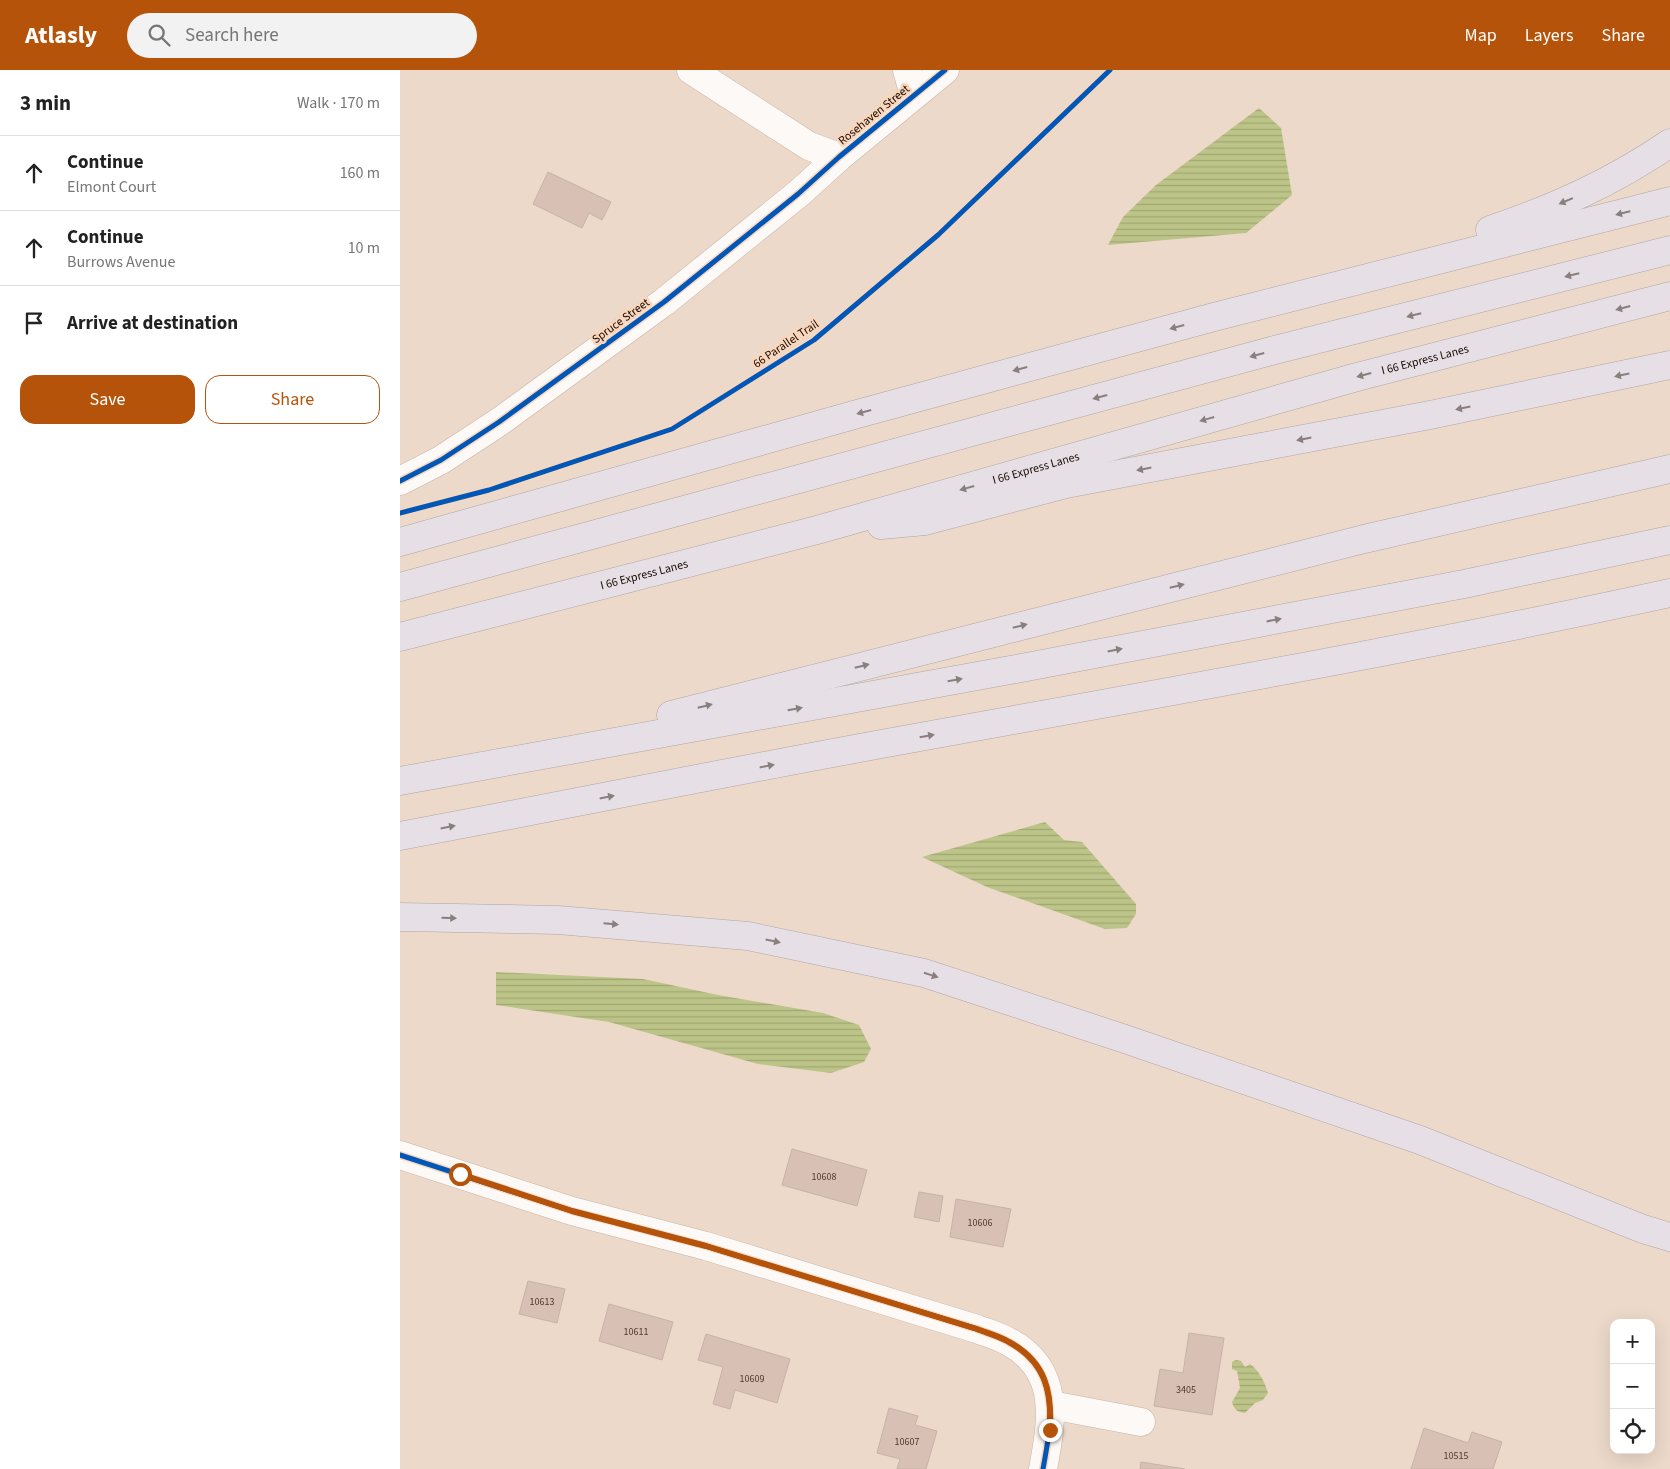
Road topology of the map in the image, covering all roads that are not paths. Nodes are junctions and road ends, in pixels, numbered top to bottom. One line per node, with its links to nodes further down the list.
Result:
1 (692, 70): 5 (street, Rosehaven Street)
2 (945, 70): 3 (street, Rosehaven Street)
3 (911, 83): 5 (street, Rosehaven Street)
4 (1670, 143): 9 (highway, one-way to 9)
5 (839, 157): 12 (street, Spruce Street)
6 (1670, 201): 9 (highway, one-way to 9)
7 (1670, 250): 16 (highway, one-way to 16)
8 (1670, 296): 13 (highway, I 66 Express Lanes, one-way to 13)
9 (1214, 317): 15 (highway, one-way to 15)
10 (1670, 365): 13 (highway, one-way to 13)
11 (1670, 469): 19 (highway, one-way to 11)
12 (400, 481)
13 (817, 530): 18 (highway, I 66 Express Lanes)
14 (1670, 540): 19 (highway, one-way to 14)
15 (400, 542)
16 (400, 587)
17 (1670, 593): 21 (highway, one-way to 17)
18 (400, 637)
19 (437, 774): 20 (highway)
20 (400, 781)
21 (400, 836)
22 (400, 917): 24 (highway, one-way to 24)
23 (400, 1155): 25 (street)
24 (1670, 1238)
25 (1051, 1405): 26 (street); 27 (street)
26 (1141, 1422)
27 (1043, 1469)

